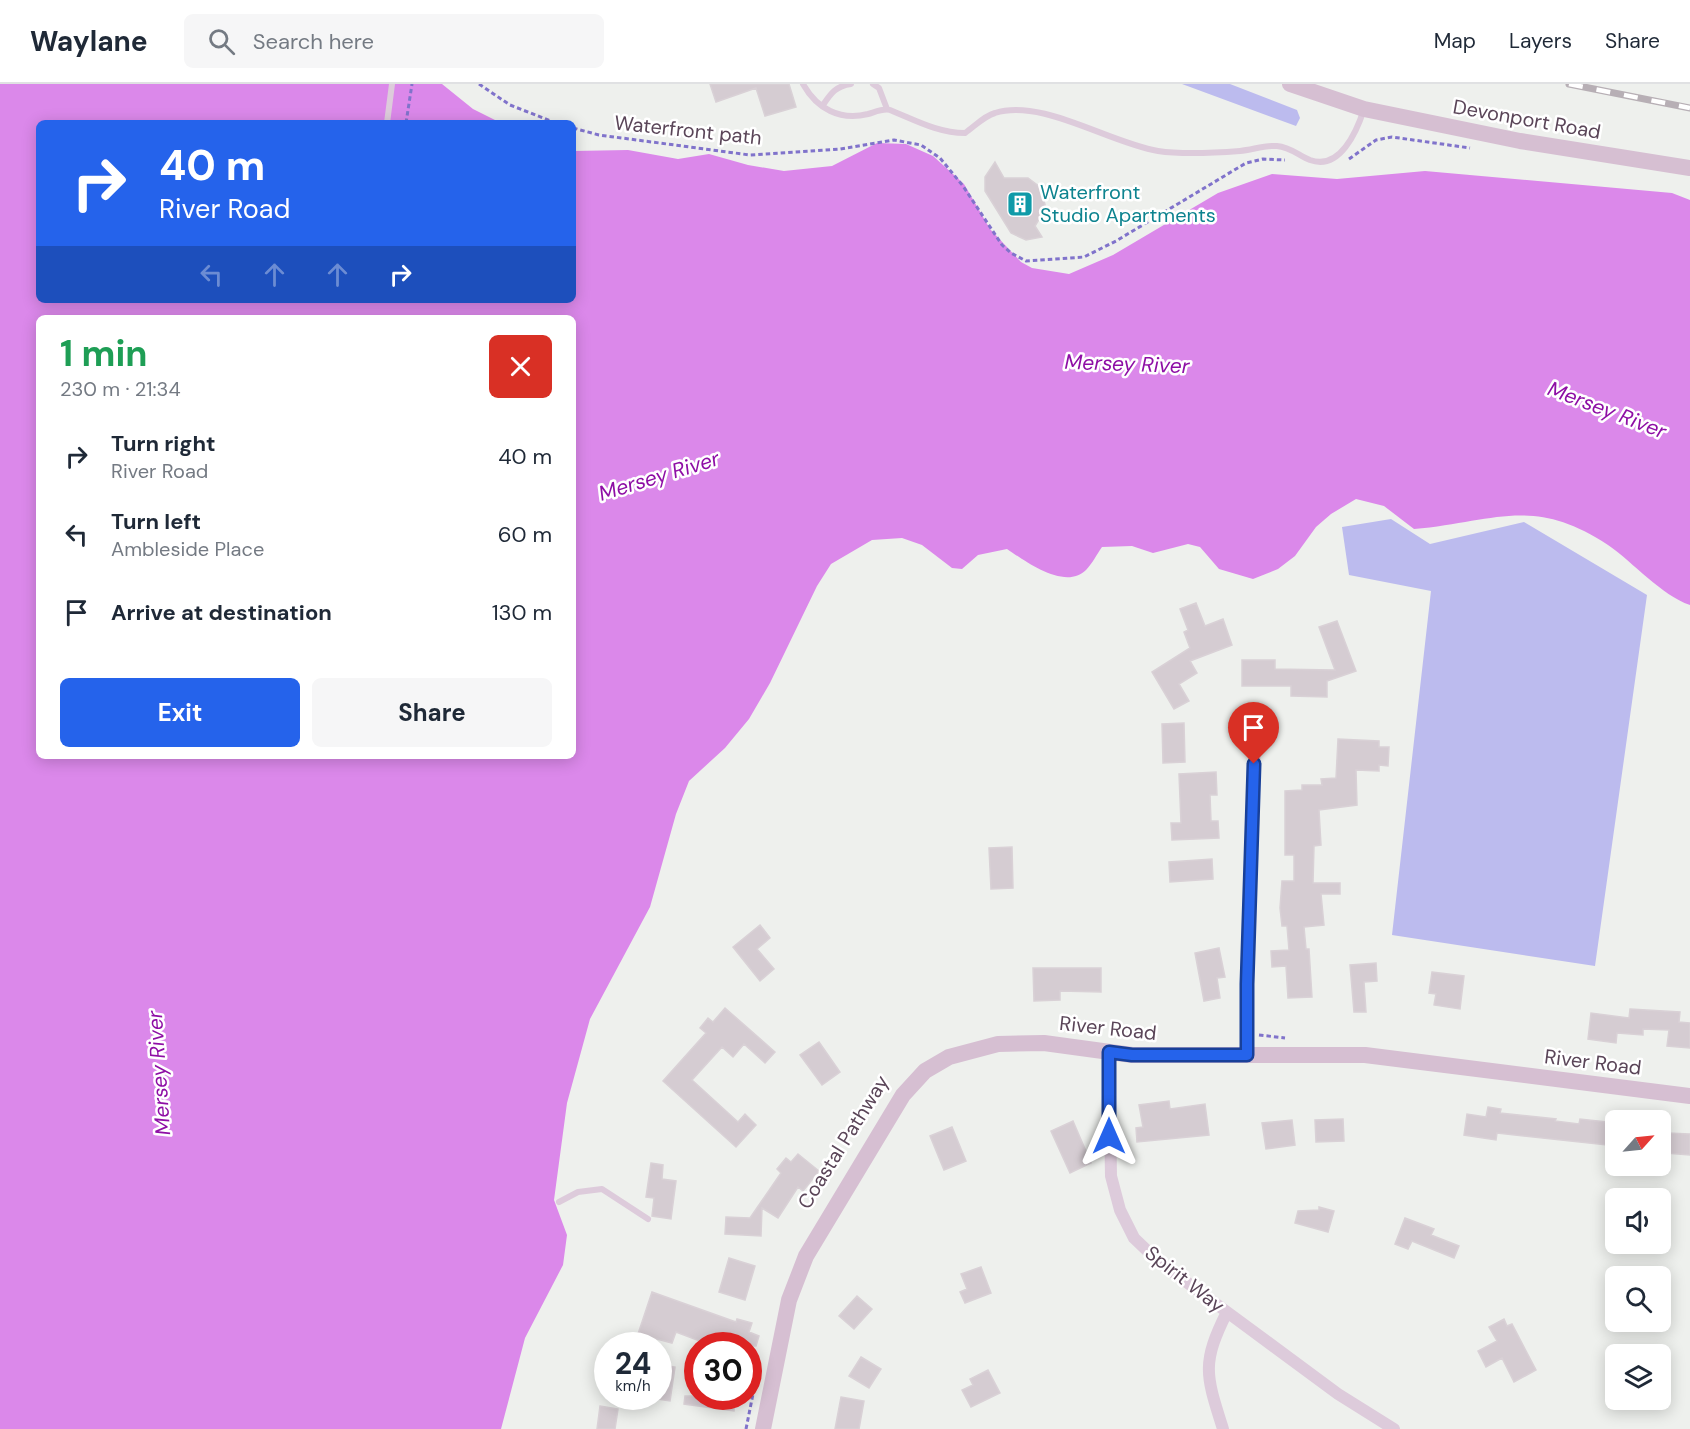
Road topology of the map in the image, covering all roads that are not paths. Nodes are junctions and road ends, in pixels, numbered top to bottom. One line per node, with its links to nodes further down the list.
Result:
1 (392, 84): 9 (lane)
2 (803, 84): 6 (lane)
3 (851, 84): 6 (lane)
4 (873, 84): 7 (lane)
5 (1290, 84): 8 (main road, Devonport Road)
6 (823, 105): 7 (lane)
7 (887, 109): 8 (lane)
8 (1364, 109): 10 (main road, Devonport Road)
9 (387, 120)
10 (1690, 168)
11 (1255, 742): 13 (street)
12 (1109, 1052): 13 (main road, River Road); 17 (street, Spirit Way); 18 (main road, River Road)
13 (1247, 1055): 14 (main road, River Road)
14 (1690, 1096)
15 (560, 1202): 16 (lane)
16 (648, 1219)
17 (1227, 1312): 19 (street); 20 (street, Spirit Way)
18 (763, 1429)
19 (1223, 1429)
20 (1394, 1429)

